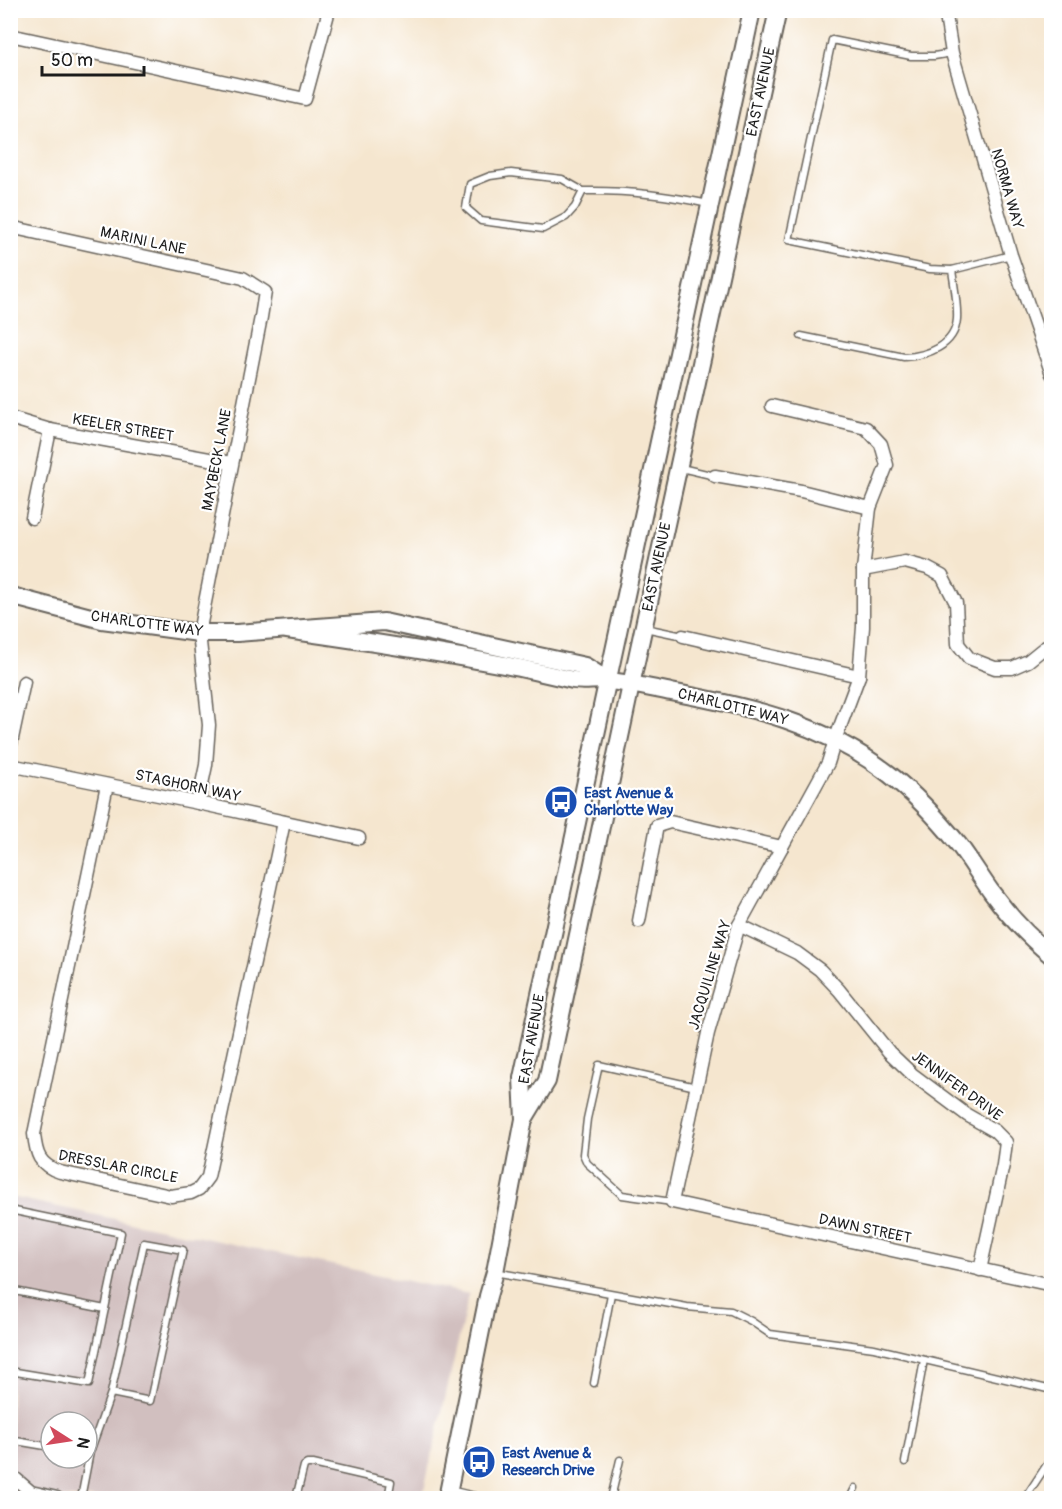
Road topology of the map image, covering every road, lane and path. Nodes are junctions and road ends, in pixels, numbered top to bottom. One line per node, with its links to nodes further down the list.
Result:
1 (328, 10): 5 (street)
2 (752, 10): 8 (main road, EAST AVENUE)
3 (778, 10): 19 (main road, EAST AVENUE)
4 (947, 10): 6 (street, NORMA WAY)
5 (10, 35)
6 (952, 53): 10 (street, NORMA WAY); 11 (lane)
7 (583, 191): 7 (lane); 8 (lane)
8 (710, 204): 30 (main road, EAST AVENUE)
9 (10, 227): 12 (street, MARINI LANE)
10 (1011, 255): 11 (lane); 14 (street, NORMA WAY)
11 (952, 270): 13 (lane)
12 (265, 292): 18 (street, MAYBECK LANE)
13 (801, 336)
14 (1052, 374)
15 (772, 406): 21 (street, JACQUILINE WAY)
16 (10, 418): 17 (street, KEELER STREET)
17 (50, 430): 18 (street, KEELER STREET); 22 (street)
18 (231, 463): 26 (street, MAYBECK LANE)
19 (679, 468): 20 (lane); 25 (main road, EAST AVENUE)
20 (715, 476): 21 (street)
21 (870, 508): 23 (street, JACQUILINE WAY)
22 (32, 518)
23 (863, 570): 28 (street); 29 (street, JACQUILINE WAY)
24 (10, 595): 26 (main road, CHARLOTTE WAY)
25 (644, 628): 27 (lane); 32 (main road, EAST AVENUE)
26 (199, 633): 30 (main road, CHARLOTTE WAY); 37 (street, MAYBECK LANE)
27 (683, 636): 29 (street)
28 (1052, 644)
29 (859, 676): 33 (street, JACQUILINE WAY)
30 (607, 680): 32 (main road, CHARLOTTE WAY); 45 (main road, EAST AVENUE)
31 (24, 682): 34 (street)
32 (631, 685): 33 (main road, CHARLOTTE WAY); 45 (main road, EAST AVENUE)
33 (835, 740): 40 (street, JACQUILINE WAY); 43 (main road, CHARLOTTE WAY)
34 (10, 748)
35 (10, 765): 36 (street, STAGHORN WAY)
36 (107, 785): 37 (street, STAGHORN WAY); 38 (street, DRESSLAR CIRCLE)
37 (198, 803): 38 (street, STAGHORN WAY)
38 (284, 822): 39 (street, STAGHORN WAY)
39 (359, 838)
40 (782, 847): 41 (street); 42 (street, JACQUILINE WAY)
41 (639, 921)
42 (739, 925): 44 (street, JACQUILINE WAY); 48 (street, JENNIFER DRIVE)
43 (1048, 947)
44 (696, 1087): 46 (street, JACQUILINE WAY); 46 (lane)
45 (524, 1119): 49 (main road, EAST AVENUE)
46 (672, 1202): 48 (street, DAWN STREET)
47 (10, 1210): 53 (lane)
48 (980, 1270): 50 (street, DAWN STREET)
49 (495, 1272): 52 (lane); 66 (main road, EAST AVENUE)
50 (1052, 1286)
51 (10, 1290): 53 (lane)
52 (611, 1294): 54 (lane); 56 (lane)
53 (105, 1309): 55 (lane)
54 (924, 1360): 57 (lane); 63 (lane)
55 (10, 1371)
56 (594, 1383)
57 (1052, 1390)
58 (111, 1393): 58 (lane); 68 (lane)
59 (10, 1444): 60 (lane)
60 (39, 1445)
61 (1052, 1457): 74 (lane)
62 (620, 1460): 72 (lane)
63 (905, 1462)
64 (10, 1474): 67 (street)
65 (855, 1488): 73 (lane)
66 (448, 1494): 71 (lane)
67 (57, 1498)
68 (81, 1498)
69 (297, 1498): 70 (lane)
70 (388, 1498)
71 (483, 1498)
72 (611, 1498)
73 (850, 1498)
74 (1025, 1498)

